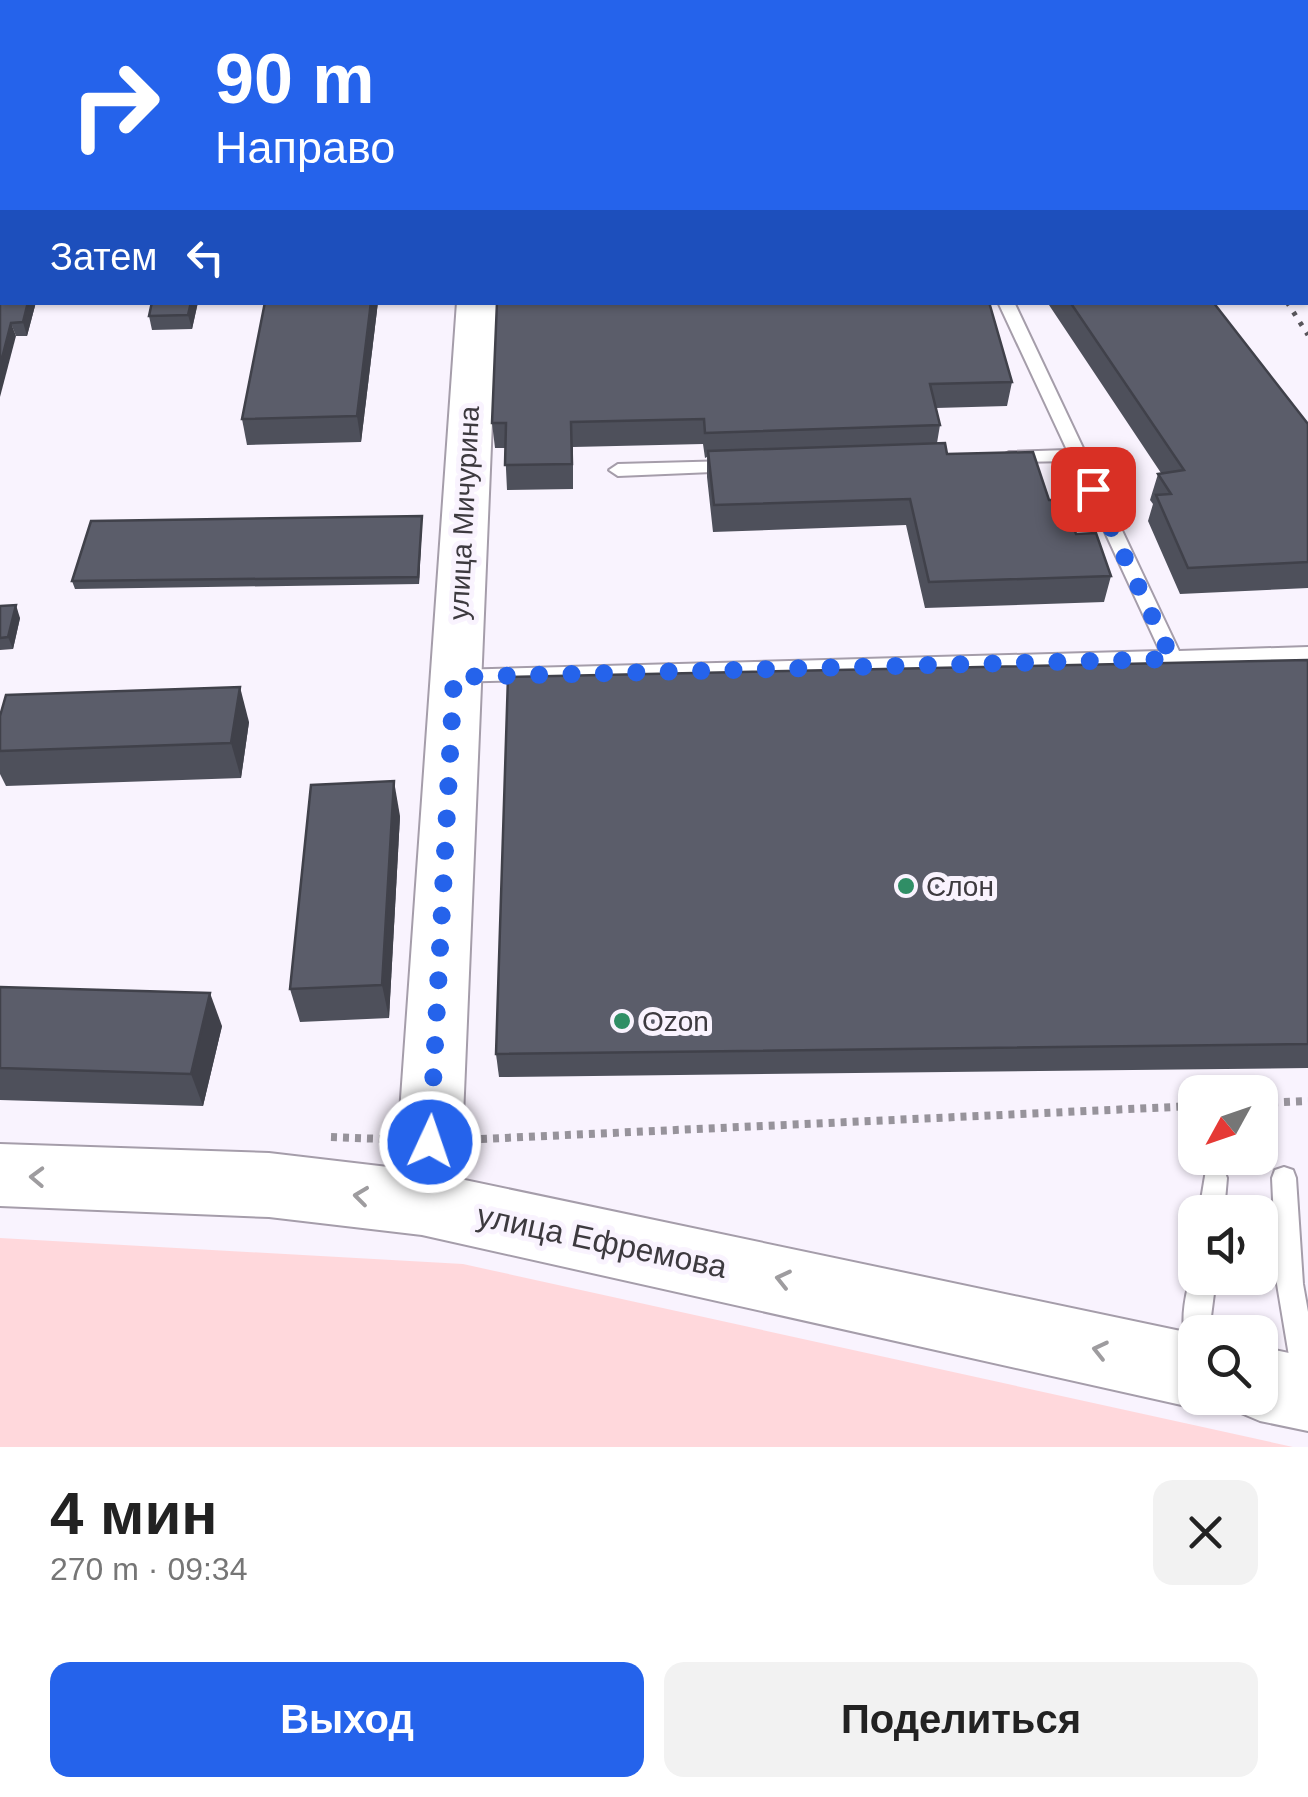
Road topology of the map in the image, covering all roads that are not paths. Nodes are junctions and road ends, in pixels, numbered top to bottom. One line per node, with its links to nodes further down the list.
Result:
1 (476, 305): 9 (street, улица Мичурина)
2 (1007, 305): 3 (lane)
3 (1077, 455): 4 (lane); 8 (lane)
4 (997, 458)
5 (758, 466): 6 (lane)
6 (618, 470)
7 (1308, 654): 8 (lane)
8 (1172, 659): 9 (lane)
9 (454, 677): 10 (street, улица Мичурина)
10 (426, 1172): 11 (main road, улица Ефремова, one-way to 11); 16 (main road, улица Ефремова, one-way to 10)
11 (0, 1176)
12 (1215, 1178): 14 (lane)
13 (1284, 1178): 15 (lane)
14 (1213, 1195)
15 (1299, 1284): 18 (lane)
16 (1178, 1354)
17 (1278, 1384): 19 (main road, улица Ефремова)
18 (1308, 1386)
19 (1308, 1394)

